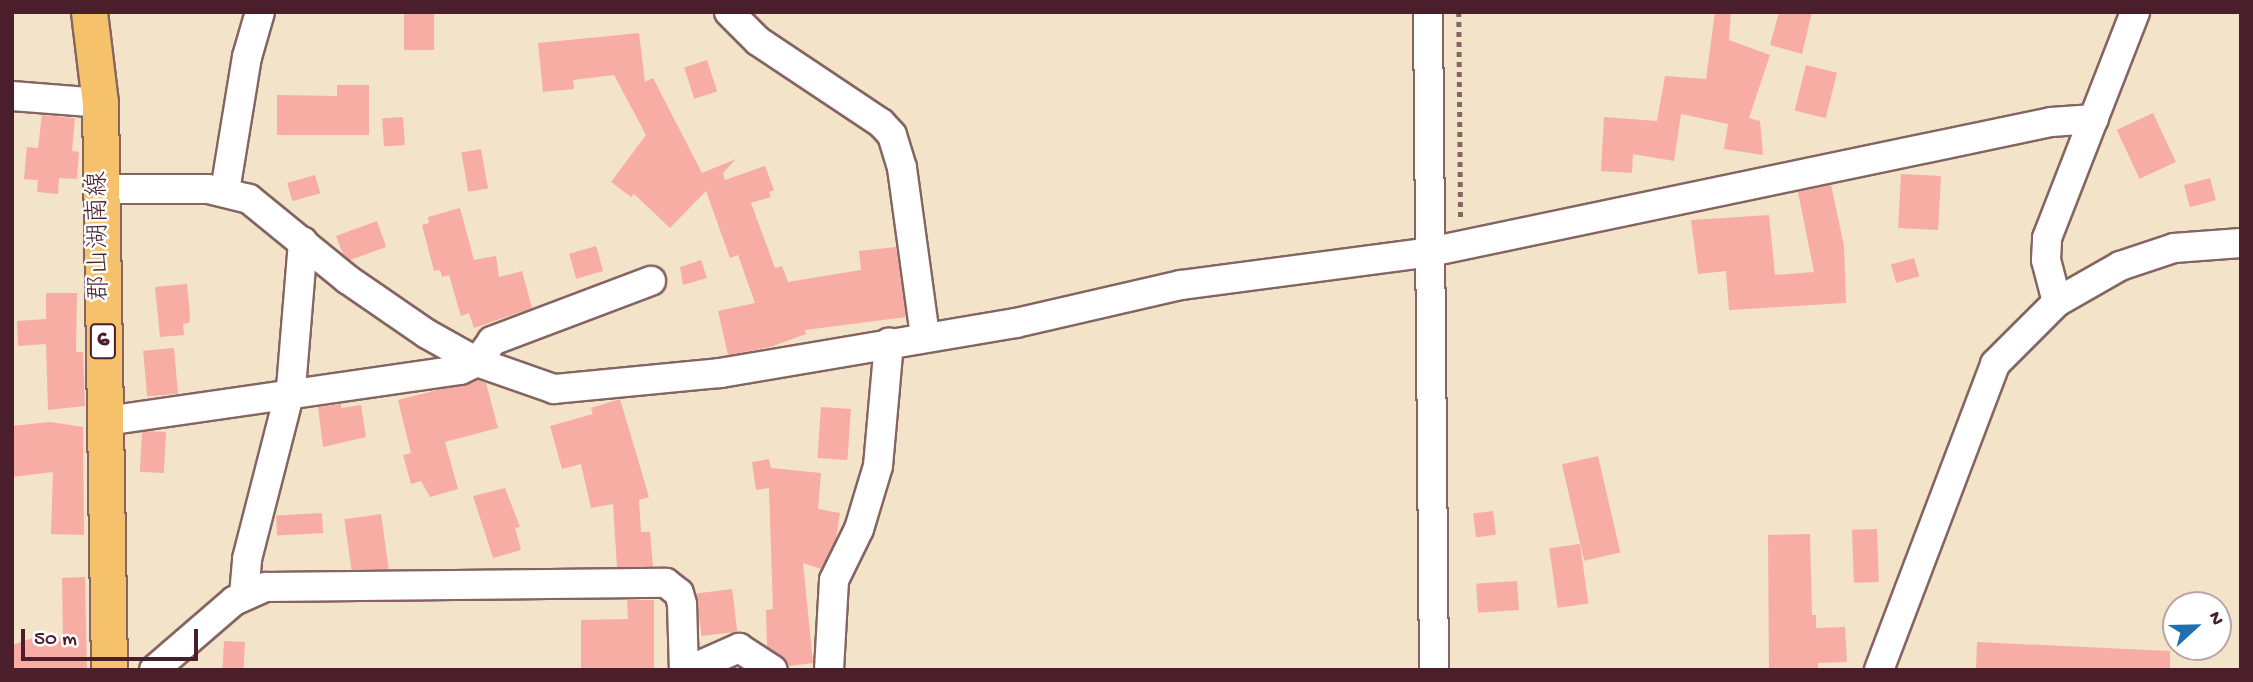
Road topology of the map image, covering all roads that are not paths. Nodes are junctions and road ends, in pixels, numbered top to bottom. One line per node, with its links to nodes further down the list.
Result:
1 (89, 12): 7 (main road, 郡山湖南線 / 6)
2 (260, 12): 10 (street)
3 (729, 12): 16 (street)
4 (1428, 12): 13 (street)
5 (2135, 12): 8 (street)
6 (12, 96): 7 (street)
7 (100, 103): 9 (main road, 郡山湖南線 / 6)
8 (2094, 119): 13 (street); 15 (street)
9 (101, 190): 10 (street); 20 (main road, 郡山湖南線 / 6)
10 (225, 191): 11 (street)
11 (303, 240): 18 (street); 19 (street)
12 (2241, 243): 15 (street)
13 (1430, 252): 16 (street); 28 (street)
14 (651, 281): 18 (street)
15 (2057, 302): 29 (street)
16 (925, 336): 17 (street)
17 (889, 342): 18 (street); 27 (street)
18 (477, 362): 19 (street)
19 (289, 397): 20 (street); 21 (street)
20 (106, 421): 22 (main road, 郡山湖南線 / 6)
21 (244, 596): 23 (street); 24 (street)
22 (109, 670)
23 (154, 670)
24 (684, 670)
25 (689, 670): 26 (street)
26 (773, 670)
27 (830, 670)
28 (1434, 670)
29 (1879, 670)

